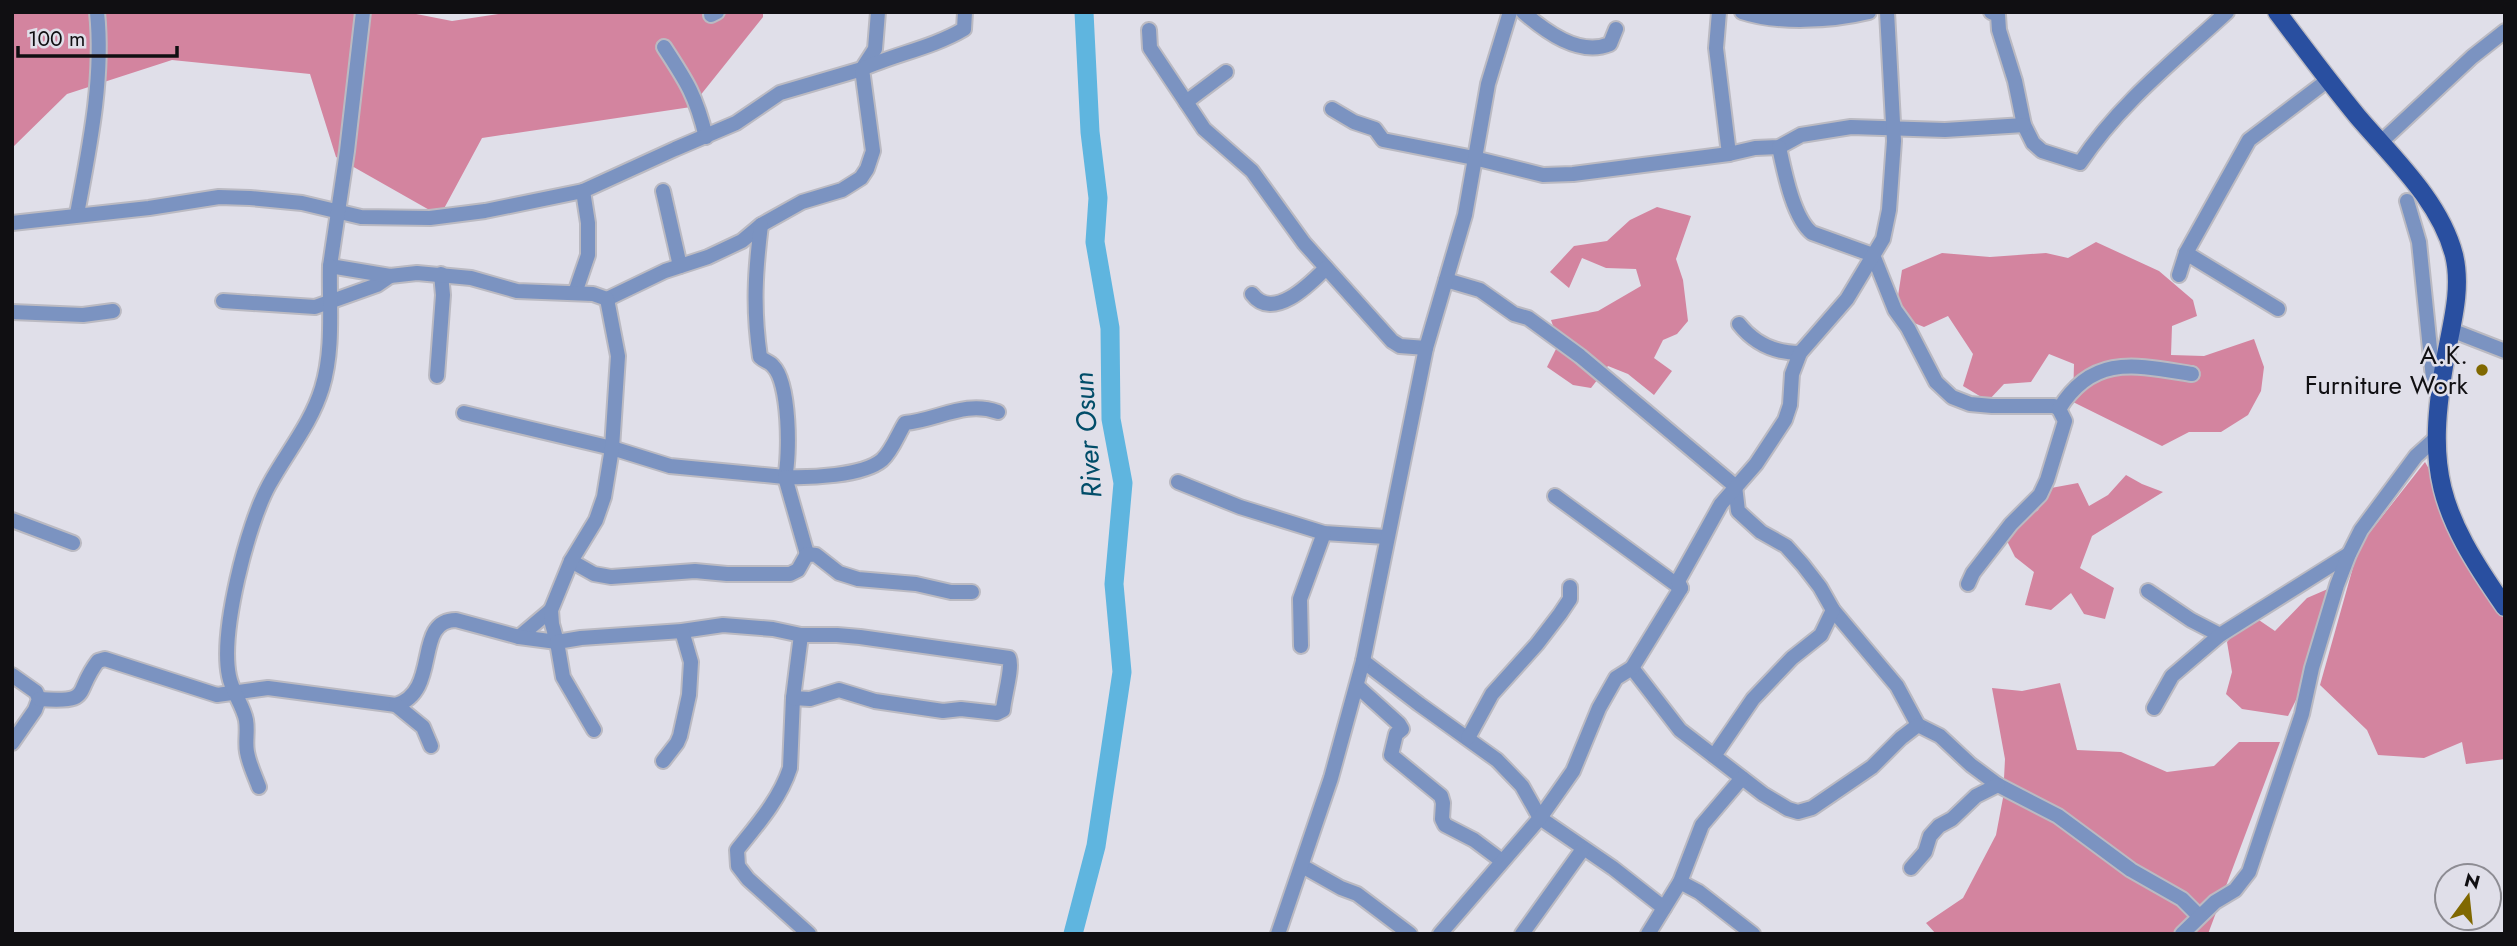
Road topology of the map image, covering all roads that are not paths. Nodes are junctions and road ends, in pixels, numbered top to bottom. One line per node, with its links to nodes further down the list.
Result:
1 (97, 12): 35 (street)
2 (363, 12): 34 (street)
3 (878, 12): 19 (street)
4 (965, 12): 19 (street)
5 (1510, 12): 30 (street)
6 (1523, 12): 15 (street)
7 (1719, 12): 29 (street)
8 (1742, 12): 14 (street)
9 (1869, 12): 14 (street)
10 (1887, 12): 25 (street)
11 (1991, 12): 24 (street)
12 (2227, 12): 24 (street)
13 (2277, 12): 21 (main road)
14 (1842, 15)
15 (1616, 29)
16 (1149, 30): 22 (street)
17 (2505, 31): 27 (street)
18 (664, 47): 26 (street)
19 (862, 69): 26 (street); 37 (street)
20 (1226, 72): 22 (street)
21 (2328, 80): 27 (main road); 38 (street)
22 (1186, 102): 42 (street)
23 (1332, 109): 30 (street)
24 (2024, 125): 25 (street)
25 (1892, 130): 28 (street); 39 (street)
26 (706, 137): 31 (street)
27 (2380, 143): 56 (main road)
28 (1779, 147): 29 (street); 39 (street)
29 (1729, 154): 30 (street)
30 (1474, 158): 46 (street)
31 (583, 191): 34 (street); 47 (street)
32 (663, 191): 41 (street)
33 (2407, 201): 62 (street)
34 (338, 212): 35 (street); 40 (street)
35 (77, 214): 36 (street)
36 (12, 223)
37 (761, 225): 41 (street); 68 (street)
38 (2186, 253): 44 (street); 52 (street)
39 (1873, 255): 59 (street); 63 (street)
40 (330, 266): 45 (street); 50 (street)
41 (680, 266): 49 (street)
42 (1326, 268): 48 (street); 57 (street)
43 (441, 274): 45 (street); 47 (street); 61 (street)
44 (2179, 275)
45 (390, 276): 50 (street)
46 (1446, 280): 57 (street); 70 (street)
47 (575, 293): 49 (street)
48 (1252, 294)
49 (607, 299): 67 (street)
50 (330, 300): 51 (street); 97 (street)
51 (223, 301)
52 (2278, 309)
53 (113, 311): 54 (street)
54 (12, 312)
55 (1738, 324): 59 (street)
56 (2451, 330): 58 (street); 62 (main road)
57 (1426, 348): 74 (street)
58 (2505, 351)
59 (1800, 353): 70 (street)
60 (2192, 374): 63 (street)
61 (437, 376)
62 (2440, 388): 66 (main road)
63 (2059, 409): 79 (street)
64 (998, 412): 68 (street)
65 (464, 413): 67 (street)
66 (2436, 438): 77 (street); 84 (main road)
67 (612, 448): 68 (street); 78 (street)
68 (785, 477): 76 (street)
69 (1178, 482): 73 (street)
70 (1735, 486): 81 (street); 86 (street)
71 (1555, 496): 81 (street)
72 (12, 520): 75 (street)
73 (1324, 533): 74 (street); 92 (street)
74 (1387, 537): 93 (street)
75 (74, 543)
76 (807, 554): 78 (street); 83 (street)
77 (2349, 554): 89 (street); 119 (street)
78 (571, 561): 85 (street)
79 (1968, 584)
80 (1570, 587): 104 (street)
81 (1681, 588): 94 (street)
82 (2148, 591): 89 (street)
83 (972, 592)
84 (2505, 607)
85 (551, 610): 90 (street); 91 (street)
86 (1833, 610): 102 (street); 107 (street)
87 (682, 631): 88 (street); 91 (street); 108 (street)
88 (801, 635): 98 (street); 98 (street)
89 (2221, 635): 101 (street)
90 (519, 637): 91 (street); 100 (street)
91 (557, 642): 103 (street)
92 (1301, 646)
93 (1363, 661): 96 (street); 104 (street)
94 (1632, 668): 107 (street); 112 (street)
95 (12, 674): 99 (street)
96 (1357, 686): 114 (street); 115 (street)
97 (235, 693): 99 (street); 100 (street); 111 (street)
98 (793, 698): 120 (street)
99 (39, 699): 105 (street)
100 (396, 705): 106 (street)
101 (2154, 708)
102 (1918, 725): 109 (street); 110 (street)
103 (594, 730)
104 (1468, 738): 112 (street)
105 (12, 743)
106 (431, 746)
107 (1714, 756): 109 (street)
108 (663, 761)
109 (1741, 778): 117 (street)
110 (1998, 785): 116 (street); 119 (street)
111 (259, 788)
112 (1540, 818): 113 (street); 114 (street)
113 (1583, 849): 118 (street); 124 (street)
114 (1502, 861): 123 (street)
115 (1302, 866): 121 (street); 122 (street)
116 (1911, 868)
117 (1680, 882): 118 (street); 126 (street)
118 (1664, 908): 125 (street)
119 (2199, 916): 127 (street)
120 (809, 934)
121 (1278, 934)
122 (1410, 934)
123 (1440, 934)
124 (1522, 934)
125 (1648, 934)
126 (1753, 934)
127 (2182, 934)

